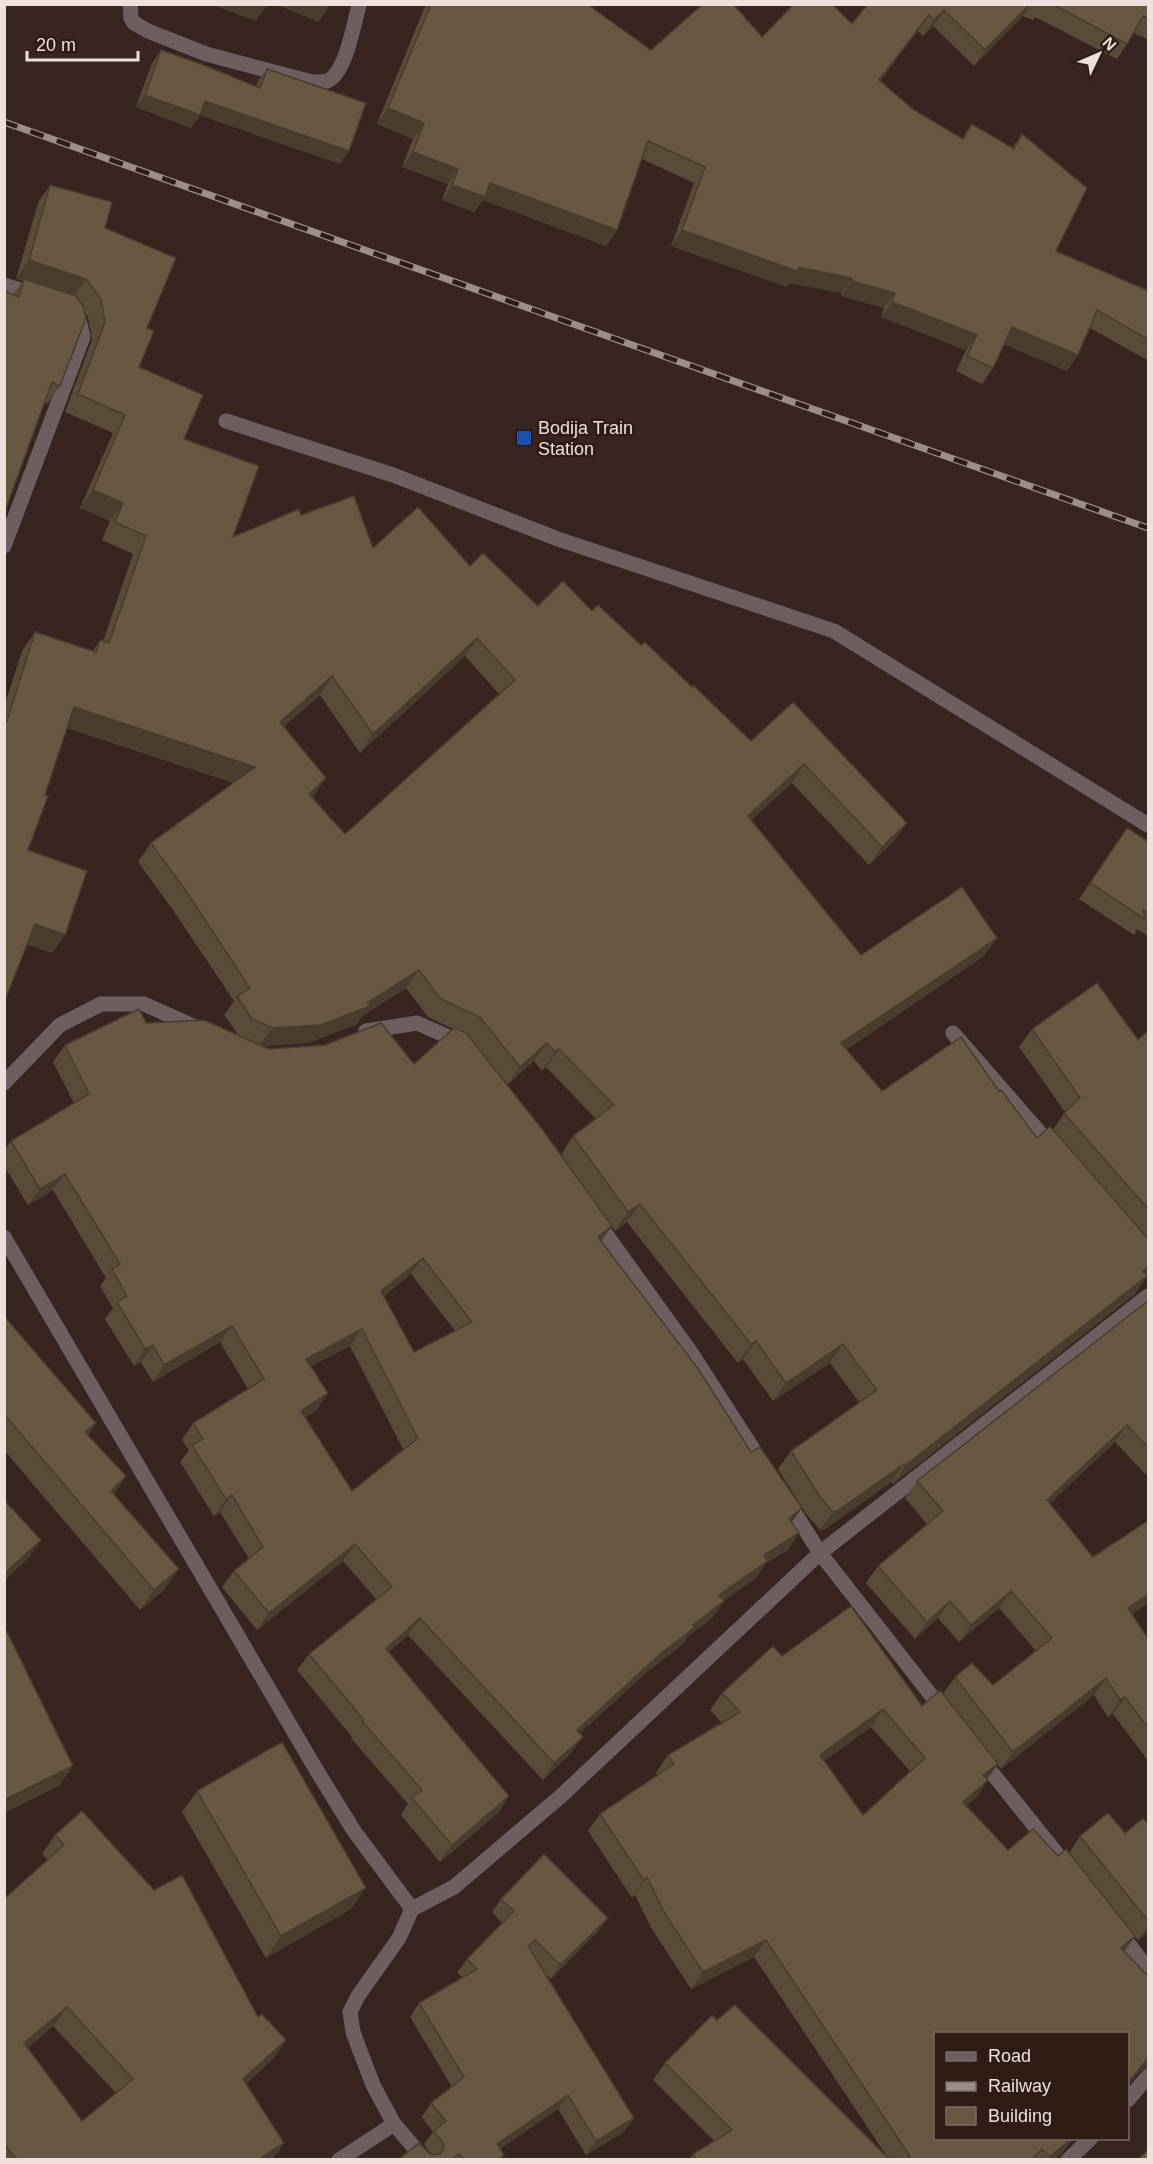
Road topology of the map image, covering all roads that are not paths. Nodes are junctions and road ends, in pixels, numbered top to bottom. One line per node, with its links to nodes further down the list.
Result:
1 (130, 4): 2 (street)
2 (359, 6)
3 (4, 285): 5 (street)
4 (226, 421): 6 (street)
5 (4, 546)
6 (1149, 825)
7 (953, 1033): 12 (street)
8 (220, 1038): 11 (street)
9 (349, 1038): 10 (street)
10 (474, 1060)
11 (4, 1083)
12 (1062, 1159)
13 (587, 1208): 16 (street)
14 (4, 1237): 20 (street)
15 (1149, 1296): 16 (street)
16 (820, 1553): 17 (street); 20 (street)
17 (951, 1721)
18 (972, 1748): 19 (street)
19 (1082, 1886)
20 (412, 1909): 25 (street)
21 (1104, 1914): 22 (street)
22 (1149, 1969)
23 (1149, 2076): 24 (street)
24 (1129, 2099)
25 (394, 2124): 27 (street); 28 (street)
26 (1090, 2140): 29 (street)
27 (339, 2160)
28 (425, 2160)
29 (1068, 2160)

